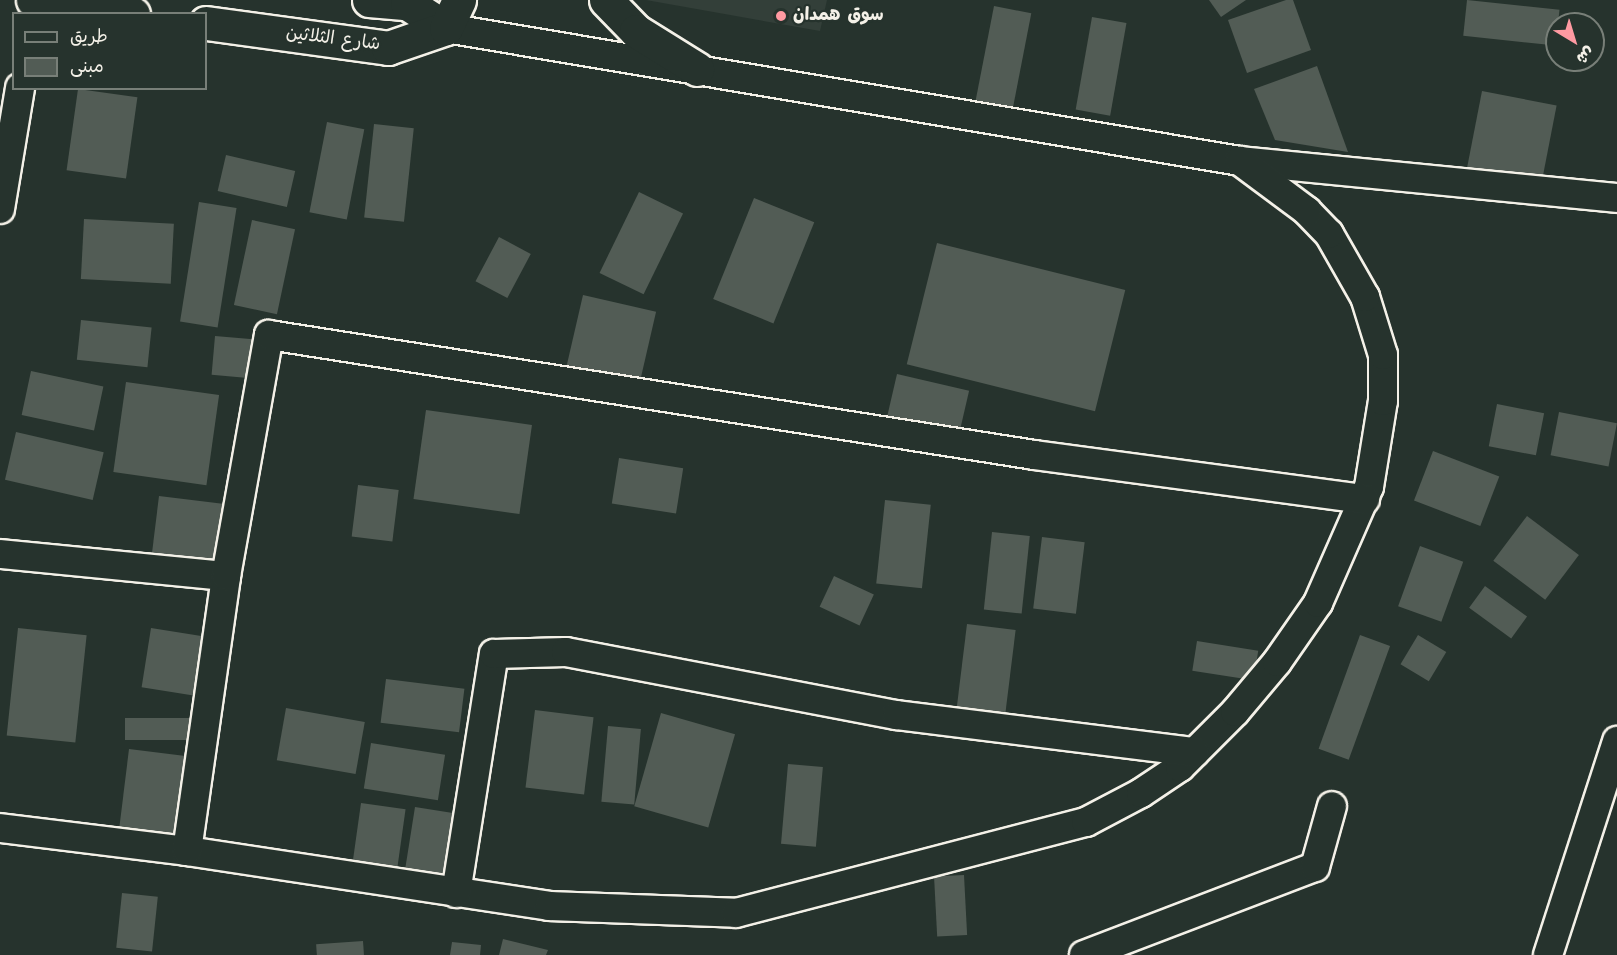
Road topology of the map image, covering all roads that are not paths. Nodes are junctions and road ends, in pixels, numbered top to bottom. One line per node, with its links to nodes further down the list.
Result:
1 (34, 0): 5 (street)
2 (369, 0): 4 (street)
3 (606, 0): 9 (street)
4 (408, 2): 6 (street); 8 (street)
5 (119, 12)
6 (453, 14): 8 (street, شارع الثلاثين); 9 (street)
7 (207, 23): 8 (street, شارع الثلاثين)
8 (388, 48)
9 (697, 69): 11 (street)
10 (20, 90): 13 (street)
11 (1240, 161): 12 (street); 14 (street)
12 (1617, 198)
13 (0, 209)
14 (1365, 499): 16 (street); 18 (street)
15 (0, 555): 16 (street)
16 (226, 576): 21 (street)
17 (1617, 741): 24 (street)
18 (1196, 752): 22 (street); 22 (street)
19 (1332, 806): 23 (street)
20 (0, 828): 21 (street)
21 (187, 851): 22 (street)
22 (456, 893)
23 (1084, 955)
24 (1548, 955)

